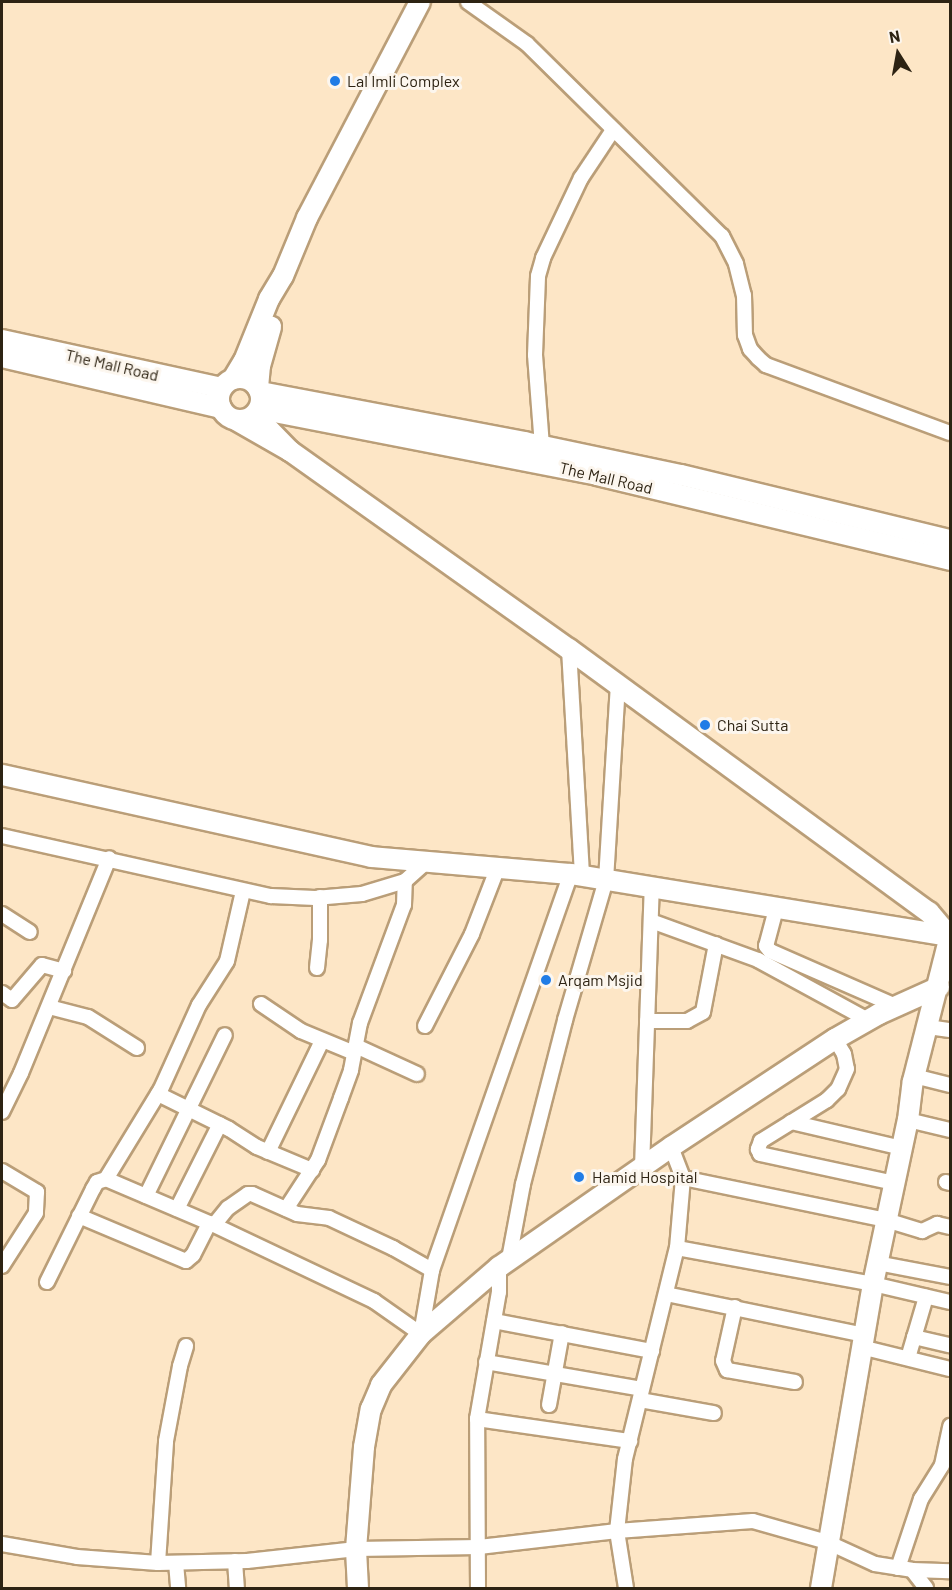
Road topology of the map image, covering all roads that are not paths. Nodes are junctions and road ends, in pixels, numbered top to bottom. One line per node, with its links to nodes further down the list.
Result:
1 (420, 2): 4 (street)
2 (468, 2): 3 (street)
3 (613, 130): 9 (street); 10 (street)
4 (283, 276): 7 (street); 8 (street)
5 (2, 340): 7 (street, The Mall Road)
6 (2, 357): 8 (street, The Mall Road)
7 (228, 383): 8 (street, The Mall Road); 8 (street)
8 (248, 405): 10 (street, The Mall Road); 14 (street)
9 (951, 433)
10 (534, 450): 11 (street, The Mall Road)
11 (708, 492): 12 (street, The Mall Road); 13 (street, The Mall Road)
12 (951, 540)
13 (951, 560)
14 (570, 650): 15 (street); 21 (street)
15 (618, 685): 22 (street); 31 (street)
16 (2, 775): 19 (street)
17 (2, 836): 18 (street)
18 (109, 858): 25 (street); 34 (street)
19 (427, 861): 20 (street); 23 (street)
20 (498, 867): 21 (street); 42 (street)
21 (576, 875): 22 (street); 80 (street)
22 (606, 880): 24 (street); 77 (street)
23 (405, 881): 26 (street); 49 (street)
24 (652, 888): 27 (street); 29 (street)
25 (243, 891): 26 (street); 53 (street)
26 (320, 897): 33 (street)
27 (776, 909): 31 (street); 38 (street)
28 (2, 914): 30 (street)
29 (651, 921): 32 (street); 41 (street)
30 (30, 932)
31 (950, 936): 35 (street)
32 (716, 944): 40 (street); 41 (street)
33 (317, 968)
34 (64, 971): 36 (street); 39 (street)
35 (939, 987): 38 (street); 43 (street)
36 (2, 993)
37 (261, 1004): 47 (street)
38 (896, 1006): 40 (street)
39 (49, 1007): 48 (street); 55 (street)
40 (868, 1020): 46 (street)
41 (647, 1021): 63 (street)
42 (425, 1026)
43 (928, 1027): 44 (street); 51 (street)
44 (951, 1030)
45 (225, 1035): 54 (street)
46 (835, 1039): 57 (street); 60 (street)
47 (322, 1041): 49 (street); 62 (street)
48 (137, 1048)
49 (355, 1049): 50 (street); 64 (street)
50 (417, 1074)
51 (914, 1076): 52 (street); 56 (street)
52 (951, 1085)
53 (158, 1094): 54 (street); 67 (street)
54 (189, 1109): 58 (street); 69 (street)
55 (2, 1112)
56 (908, 1120): 59 (street); 61 (street)
57 (791, 1122): 61 (street); 68 (street)
58 (220, 1124): 62 (street); 70 (street)
59 (951, 1130)
60 (671, 1147): 63 (street); 66 (street)
61 (902, 1148): 68 (street)
62 (268, 1152): 64 (street)
63 (642, 1168): 77 (street)
64 (312, 1170): 71 (street)
65 (2, 1171): 79 (street)
66 (683, 1178): 73 (street); 76 (street)
67 (106, 1179): 69 (street); 72 (street)
68 (894, 1183): 73 (street)
69 (146, 1196): 70 (street)
70 (177, 1209): 74 (street)
71 (286, 1209): 74 (street); 80 (street)
72 (80, 1216): 74 (street); 82 (street)
73 (886, 1220): 75 (street); 78 (street)
74 (212, 1224): 90 (street)
75 (951, 1227)
76 (677, 1248): 83 (street); 84 (street)
77 (504, 1263): 88 (street); 90 (street)
78 (877, 1263): 81 (street); 83 (street)
79 (2, 1266)
80 (432, 1270): 90 (street)
81 (951, 1277)
82 (46, 1282)
83 (873, 1284): 85 (street); 92 (street)
84 (666, 1294): 87 (street); 95 (street)
85 (926, 1297): 86 (street); 91 (street)
86 (951, 1302)
87 (735, 1308): 92 (street); 100 (street)
88 (494, 1321): 89 (street); 97 (street)
89 (562, 1333): 95 (street); 99 (street)
90 (421, 1334): 111 (street)
91 (914, 1337): 93 (street); 96 (street)
92 (863, 1341): 96 (street); 108 (street)
93 (951, 1345)
94 (186, 1346): 113 (street)
95 (652, 1351): 101 (street)
96 (908, 1358): 98 (street)
97 (486, 1362): 99 (street); 104 (street)
98 (951, 1369)
99 (554, 1373): 101 (street); 102 (street)
100 (795, 1383)
101 (641, 1395): 103 (street); 106 (street)
102 (549, 1404)
103 (714, 1413)
104 (477, 1419): 106 (street); 110 (street)
105 (951, 1426): 115 (street)
106 (630, 1441): 107 (street)
107 (617, 1531): 108 (street); 110 (street); 121 (street)
108 (827, 1542): 115 (street); 122 (street)
109 (2, 1544): 113 (street)
110 (479, 1547): 111 (street); 120 (street)
111 (356, 1549): 112 (street); 119 (street)
112 (235, 1561): 114 (street); 118 (street)
113 (158, 1563): 114 (street)
114 (176, 1563): 117 (street)
115 (905, 1569): 116 (street); 123 (street)
116 (951, 1571)
117 (178, 1588)
118 (237, 1588)
119 (358, 1588)
120 (478, 1588)
121 (626, 1588)
122 (821, 1588)
123 (926, 1588)

